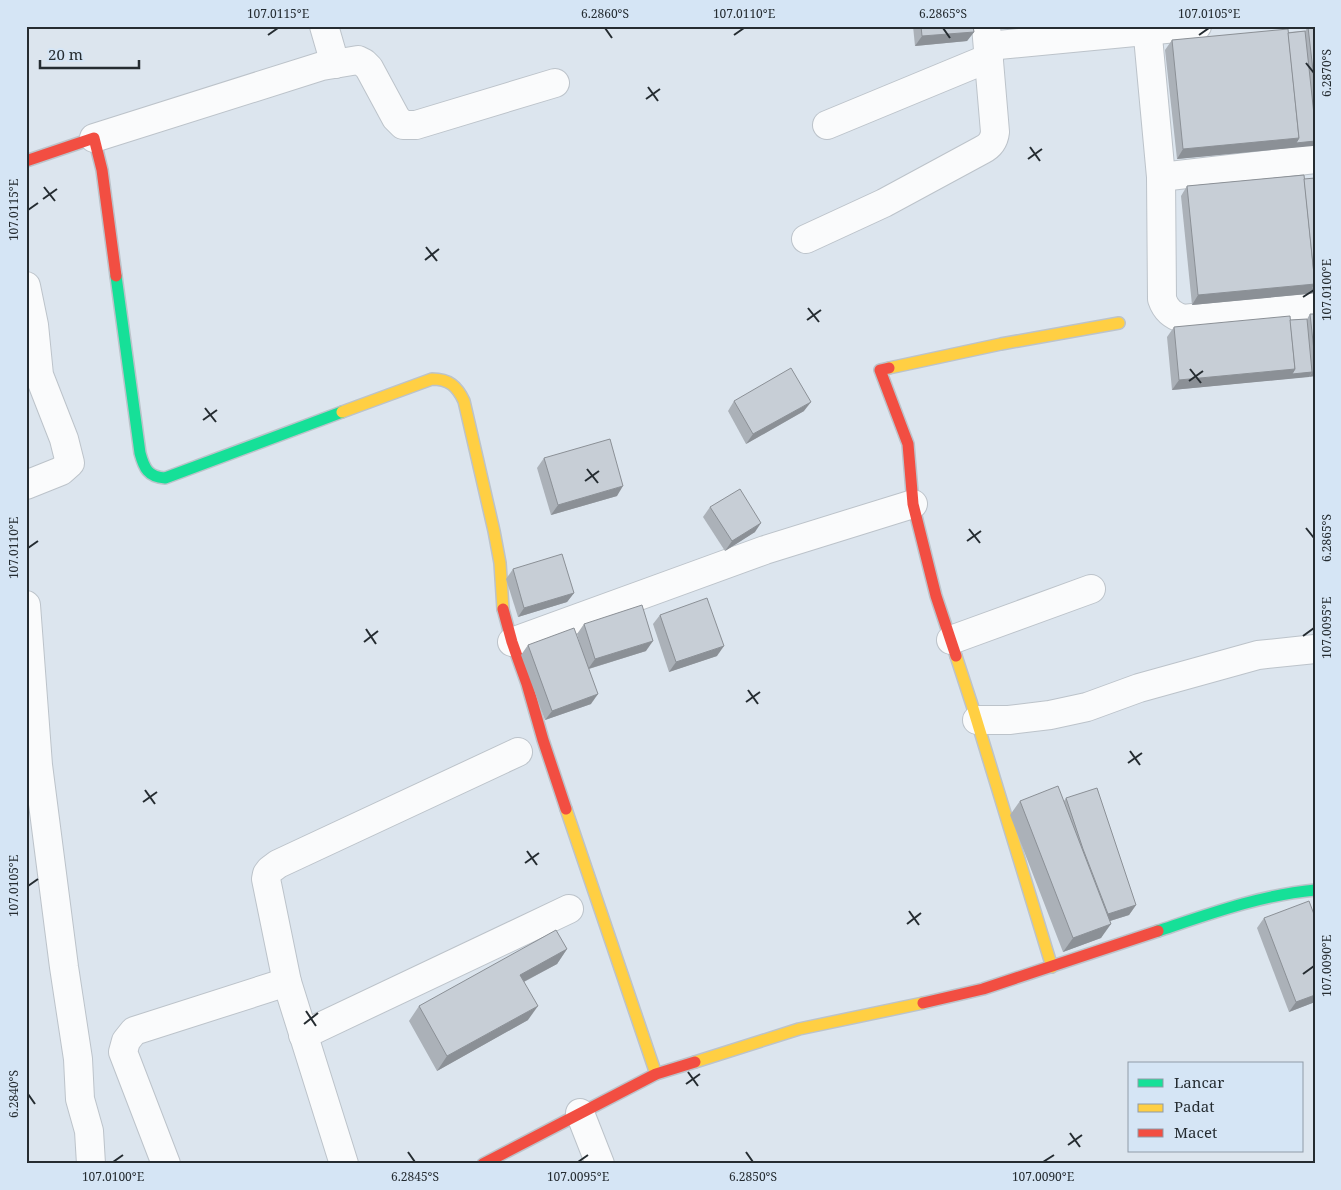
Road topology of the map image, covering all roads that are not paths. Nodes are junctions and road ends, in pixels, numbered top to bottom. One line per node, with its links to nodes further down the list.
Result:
1 (324, 26): 5 (street)
2 (1197, 26): 3 (street)
3 (1147, 29): 4 (street); 11 (street)
4 (988, 44): 7 (street); 12 (street)
5 (335, 64): 6 (street); 8 (street)
6 (556, 82)
7 (827, 125)
8 (94, 138): 10 (street); 22 (street)
9 (1315, 159): 11 (street)
10 (26, 161)
11 (1161, 178): 14 (street)
12 (806, 239)
13 (26, 286): 16 (street)
14 (1315, 304)
15 (1119, 323): 18 (street)
16 (33, 376): 17 (street)
17 (26, 485)
18 (912, 504): 21 (street); 22 (street)
19 (1091, 589): 21 (street)
20 (26, 605): 33 (street)
21 (950, 640): 24 (street)
22 (512, 642): 31 (street)
23 (1315, 649): 24 (street)
24 (977, 720): 28 (street)
25 (518, 752): 29 (street)
26 (1315, 890): 28 (street)
27 (569, 909): 30 (street)
28 (1052, 967): 31 (street)
29 (287, 982): 30 (street); 34 (street)
30 (303, 1035): 35 (street)
31 (656, 1074): 32 (street)
32 (580, 1113): 36 (street); 37 (street)
33 (91, 1164)
34 (166, 1164)
35 (344, 1164)
36 (483, 1164)
37 (600, 1164)

